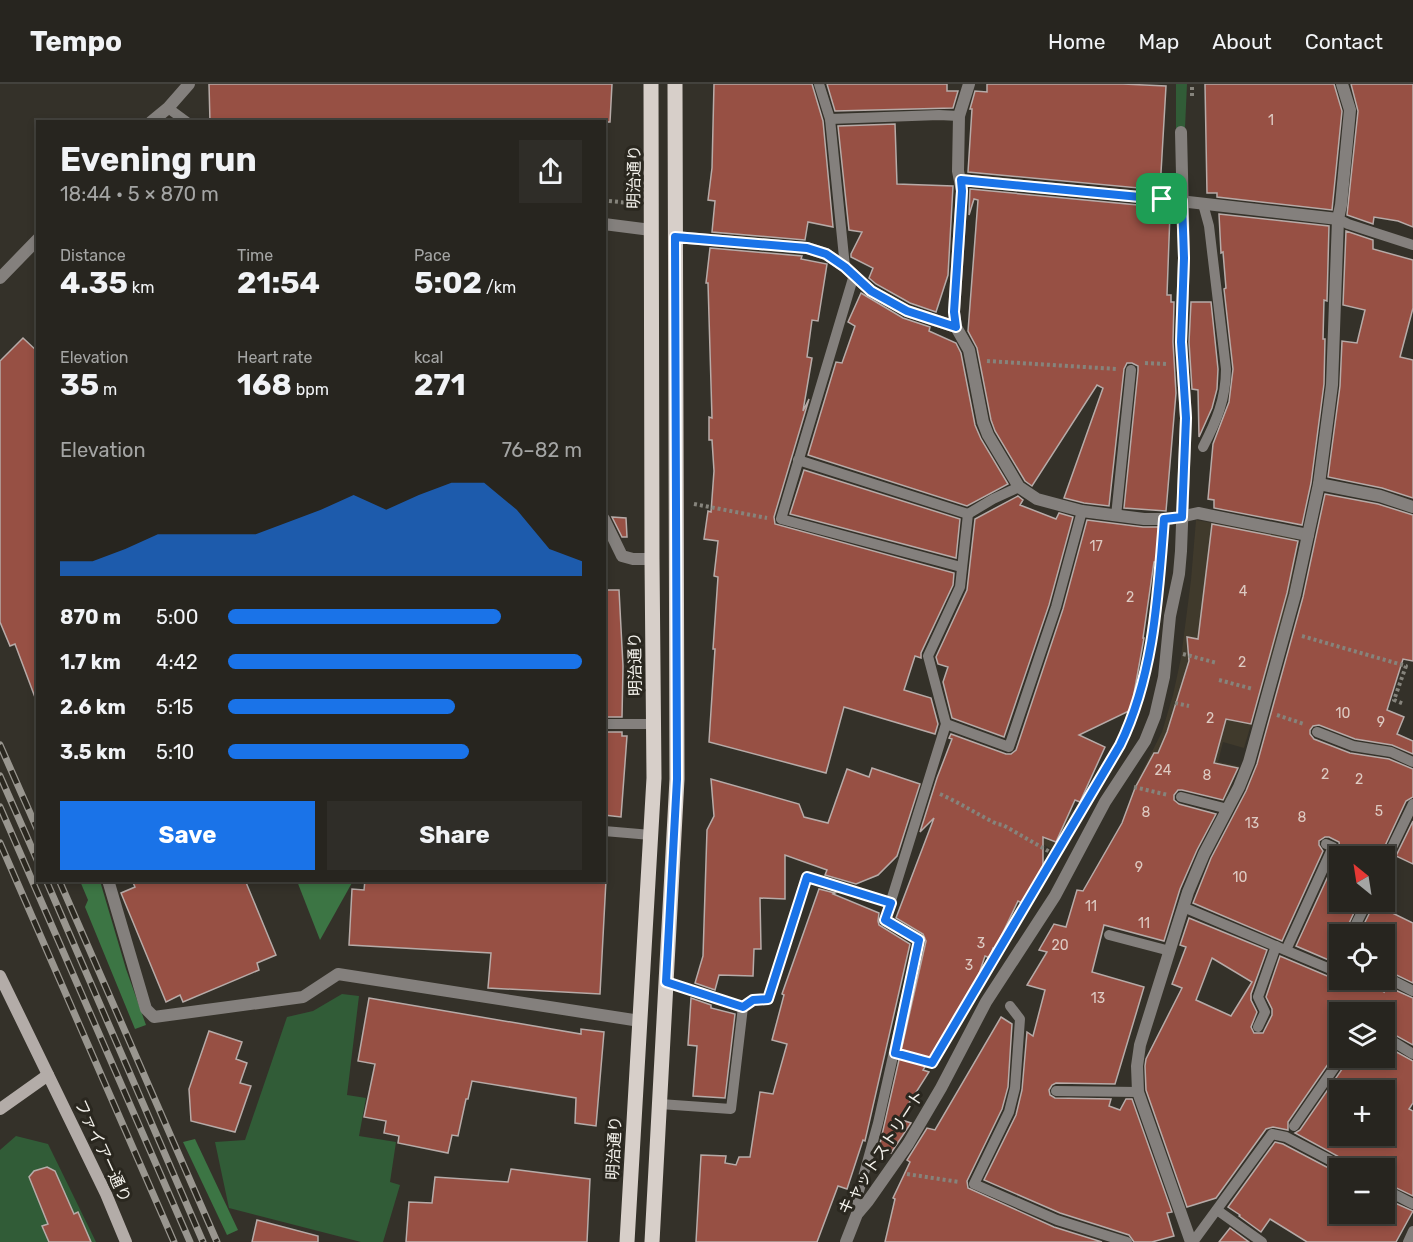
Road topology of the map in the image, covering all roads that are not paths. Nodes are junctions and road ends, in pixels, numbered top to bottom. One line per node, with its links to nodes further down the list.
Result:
1 (189, 84): 7 (street)
2 (651, 84): 18 (main road, 明治通り)
3 (675, 84): 19 (main road)
4 (819, 84): 9 (lane)
5 (969, 84): 8 (street)
6 (1342, 84): 16 (street)
7 (168, 108): 10 (street); 11 (lane)
8 (959, 116): 9 (lane); 13 (street)
9 (830, 119): 22 (lane)
10 (153, 120)
11 (184, 120)
12 (1180, 132): 14 (street, キャットストリート)
13 (961, 180): 14 (street); 24 (street)
14 (1182, 201): 15 (street); 34 (street, キャットストリート)
15 (1203, 204): 16 (street); 26 (lane)
16 (1338, 219): 21 (lane); 28 (street)
17 (606, 224): 18 (street)
18 (651, 230): 37 (main road, 明治通り)
19 (675, 237): 22 (street); 59 (main road)
20 (36, 241): 23 (street)
21 (1413, 245)
22 (850, 271): 24 (street); 27 (lane)
23 (0, 278)
24 (956, 327): 29 (street)
25 (1131, 370): 33 (lane)
26 (1203, 447)
27 (798, 460): 32 (lane); 38 (lane)
28 (1319, 484): 30 (street); 36 (street)
29 (1019, 487): 31 (street); 32 (lane)
30 (1413, 507)
31 (1082, 511): 33 (street); 41 (lane)
32 (969, 514): 38 (lane)
33 (1116, 516): 34 (street)
34 (1182, 517): 36 (street); 79 (street, キャットストリート)
35 (606, 523): 37 (street)
36 (1308, 535): 46 (street)
37 (652, 559): 40 (main road, 明治通り)
38 (961, 567): 41 (lane)
39 (606, 724): 40 (lane)
40 (654, 724): 48 (main road, 明治通り)
41 (946, 724): 52 (lane)
42 (1317, 732): 43 (lane)
43 (1413, 762)
44 (1181, 797): 46 (lane)
45 (1413, 804): 50 (lane)
46 (1228, 809): 53 (street)
47 (606, 831): 48 (lane)
48 (651, 835): 64 (main road, 明治通り)
49 (1326, 844): 55 (lane)
50 (1393, 846)
51 (109, 882): 64 (street)
52 (891, 903): 63 (lane); 79 (lane)
53 (1183, 906): 55 (lane); 56 (street)
54 (1110, 934): 56 (lane)
55 (1281, 948): 57 (lane); 65 (lane)
56 (1170, 951): 71 (street)
57 (1329, 968)
58 (0, 976): 69 (street, ファイアー通り)
59 (666, 982): 63 (lane); 72 (main road)
60 (1395, 982): 61 (lane)
61 (1413, 991)
62 (1010, 1006): 85 (lane)
63 (743, 1007): 72 (lane)
64 (640, 1021): 82 (main road, 明治通り)
65 (1258, 1027)
66 (1395, 1043): 67 (lane)
67 (1413, 1054)
68 (1334, 1068): 74 (lane)
69 (48, 1075): 73 (street); 81 (street, ファイアー通り)
70 (1056, 1090): 71 (lane)
71 (1138, 1092): 86 (street)
72 (660, 1104): 83 (main road)
73 (0, 1108)
74 (1294, 1126)
75 (1329, 1160): 78 (lane)
76 (1395, 1195): 77 (lane)
77 (1413, 1204)
78 (1216, 1210): 86 (lane); 87 (lane)
79 (857, 1214): 84 (street, キャットストリート)
80 (1413, 1231): 88 (lane)
81 (126, 1242)
82 (627, 1242)
83 (652, 1242)
84 (846, 1242)
85 (1127, 1242)
86 (1192, 1242)
87 (1262, 1242)
88 (1408, 1242)

